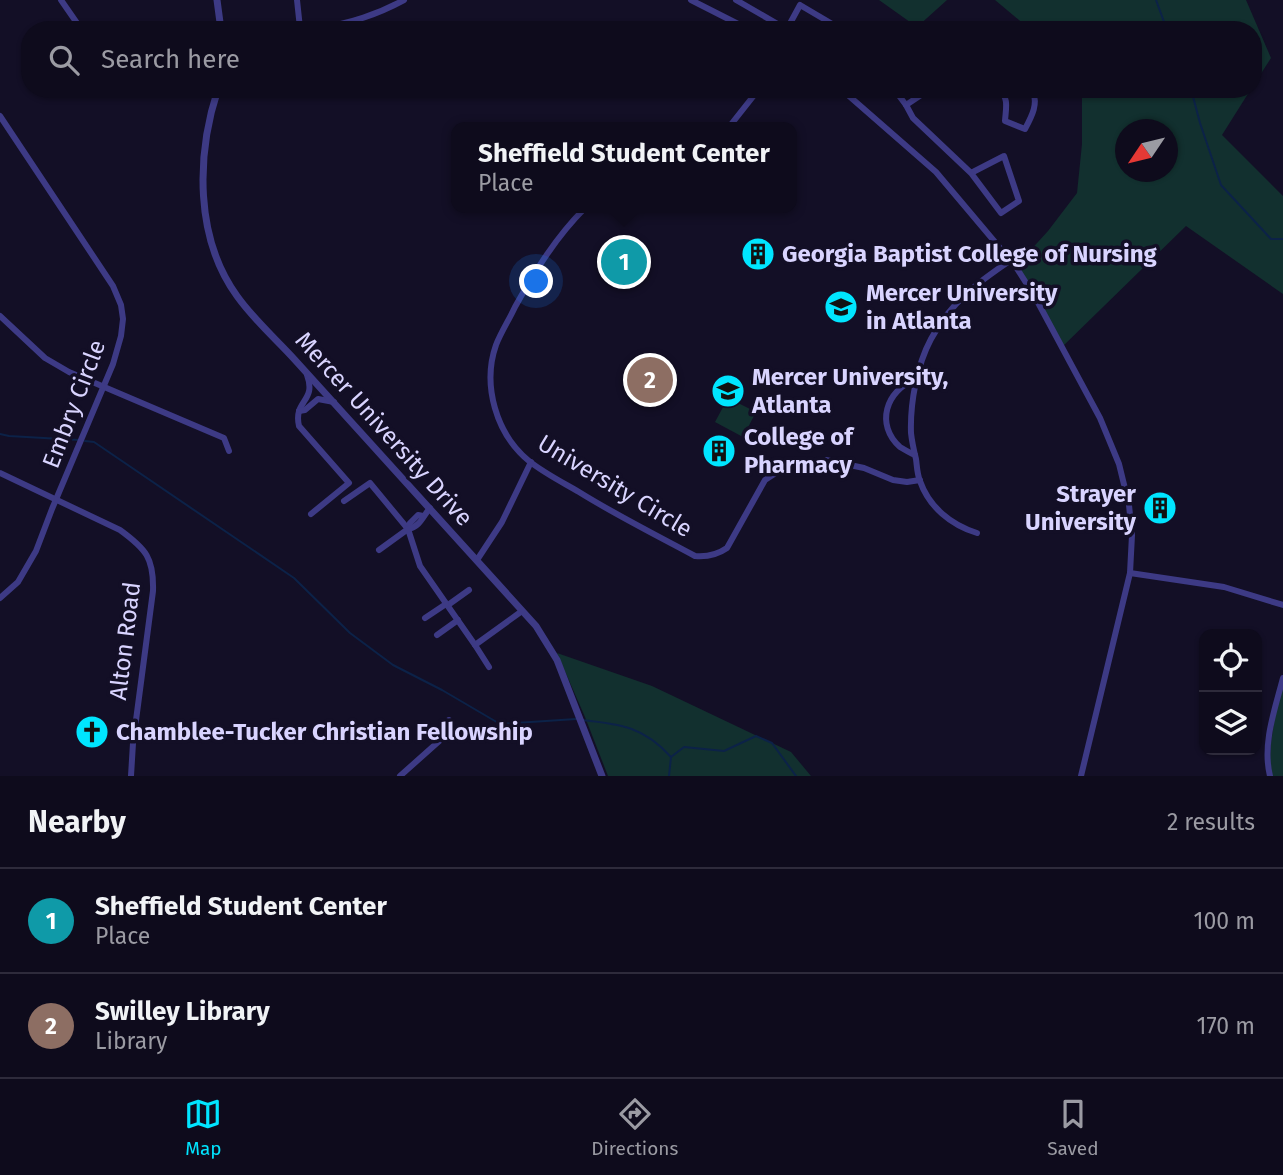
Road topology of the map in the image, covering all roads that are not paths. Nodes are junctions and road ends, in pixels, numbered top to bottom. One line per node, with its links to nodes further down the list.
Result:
1 (61, 0): 7 (street)
2 (217, 0): 8 (street)
3 (297, 0): 9 (street)
4 (404, 0): 10 (street)
5 (691, 0): 11 (street)
6 (736, 0): 12 (street)
7 (76, 21)
8 (220, 21)
9 (299, 21)
10 (348, 21)
11 (732, 21)
12 (774, 21)
13 (792, 21): 14 (street)
14 (827, 21)
15 (216, 98): 29 (street, Mercer University Drive)
16 (751, 98): 24 (street)
17 (851, 98): 27 (street)
18 (901, 98): 22 (street)
19 (916, 98): 22 (street)
20 (1006, 98): 21 (street)
21 (1036, 98)
22 (906, 105): 25 (street)
23 (0, 116): 31 (street, Embry Circle)
24 (733, 122)
25 (971, 173): 25 (street)
26 (581, 213): 38 (street, University Circle)
27 (1010, 260): 30 (street); 49 (street)
28 (0, 316): 31 (street)
29 (306, 372): 32 (street); 34 (street, Mercer University Drive)
30 (915, 380): 37 (street); 37 (street)
31 (104, 387): 36 (street); 41 (street, Embry Circle)
32 (308, 396): 33 (street); 35 (street)
33 (314, 402): 34 (street); 35 (street)
34 (334, 402): 43 (street, Mercer University Drive)
35 (299, 411): 44 (street)
36 (229, 451)
37 (915, 455): 40 (street)
38 (531, 462): 40 (street, University Circle); 48 (street)
39 (0, 474): 41 (street, Alton Road)
40 (920, 480): 46 (street)
41 (57, 501): 51 (street, Embry Circle); 62 (street, Alton Road)
42 (344, 501): 45 (street)
43 (430, 508): 45 (street); 48 (street, Mercer University Drive)
44 (311, 513)
45 (408, 529): 47 (street); 52 (street)
46 (977, 533)
47 (379, 550)
48 (477, 560): 54 (street, Mercer University Drive)
49 (1130, 573): 53 (street); 65 (street)
50 (469, 590): 52 (street)
51 (0, 598)
52 (447, 604): 55 (street); 56 (street)
53 (1283, 605)
54 (522, 611): 58 (street); 64 (street, Mercer University Drive)
55 (425, 618)
56 (458, 620): 57 (street); 58 (street)
57 (437, 635)
58 (475, 645): 59 (street)
59 (489, 667)
60 (1283, 678): 66 (street)
61 (449, 720): 63 (street)
62 (131, 776)
63 (400, 776)
64 (602, 776)
65 (1081, 776)
66 (1270, 776)

